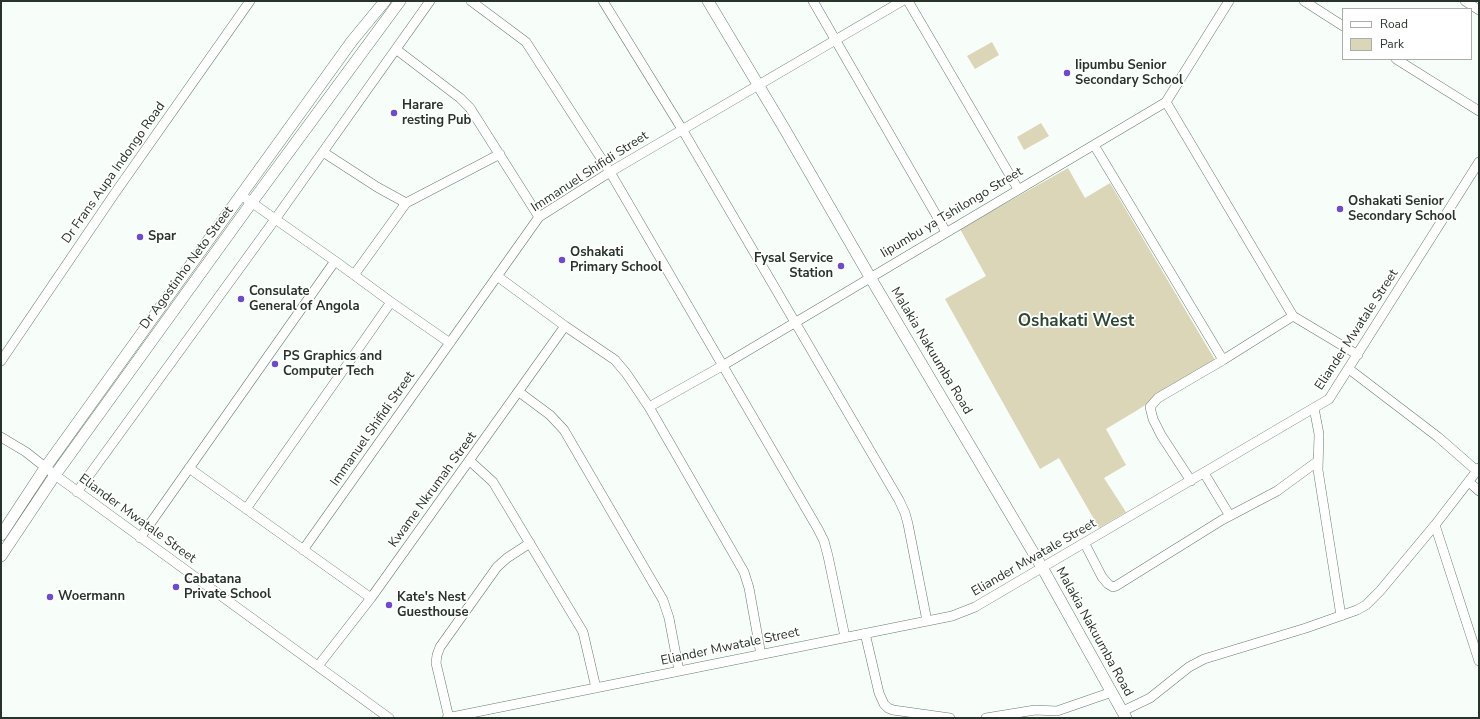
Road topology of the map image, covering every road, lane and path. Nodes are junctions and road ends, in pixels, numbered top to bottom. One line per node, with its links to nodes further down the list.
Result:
1 (250, 1): 46 (street, Dr Frans Aupa Indongo Road)
2 (400, 1): 30 (main road, Dr Agostinho Neto Street)
3 (430, 1): 17 (street)
4 (471, 1): 27 (street)
5 (603, 1): 22 (street)
6 (708, 1): 19 (main road, Malakia Nakuumba Road)
7 (813, 1): 16 (street)
8 (902, 1): 16 (street, Immanuel Shifidi Street)
9 (908, 1): 28 (street)
10 (1230, 1): 20 (street, Iipumbu ya Tshilongo Street)
11 (1304, 1): 15 (street)
12 (1466, 1): 14 (street)
13 (381, 4): 29 (main road, Dr Agostinho Neto Street)
14 (1479, 10)
15 (1342, 25)
16 (835, 40): 19 (street, Immanuel Shifidi Street); 34 (street)
17 (396, 50): 24 (street); 25 (street)
18 (1398, 60): 21 (street)
19 (758, 86): 22 (street, Immanuel Shifidi Street); 38 (main road, Malakia Nakuumba Road)
20 (1166, 102): 23 (street, Iipumbu ya Tshilongo Street); 40 (street)
21 (1479, 111)
22 (682, 130): 27 (street, Immanuel Shifidi Street); 41 (street)
23 (1094, 145): 28 (street, Iipumbu ya Tshilongo Street); 45 (street)
24 (323, 152): 31 (street); 33 (street)
25 (500, 154): 31 (street); 32 (street)
26 (1479, 162): 44 (street, Eliander Mwatale Street)
27 (610, 172): 32 (street, Immanuel Shifidi Street); 47 (street)
28 (1018, 190): 34 (street, Iipumbu ya Tshilongo Street)
29 (242, 195): 30 (street); 55 (main road, Dr Agostinho Neto Street)
30 (252, 202): 33 (street); 59 (main road, Dr Agostinho Neto Street)
31 (406, 203): 36 (street)
32 (539, 217): 37 (street, Immanuel Shifidi Street)
33 (276, 218): 35 (street); 63 (street)
34 (946, 232): 38 (street, Iipumbu ya Tshilongo Street)
35 (335, 261): 36 (street); 56 (street)
36 (354, 275): 39 (street)
37 (497, 276): 42 (street); 43 (street, Immanuel Shifidi Street)
38 (870, 277): 41 (street, Iipumbu ya Tshilongo Street); 73 (main road, Malakia Nakuumba Road)
39 (390, 302): 43 (street); 64 (street)
40 (1293, 316): 44 (street); 45 (street)
41 (795, 322): 47 (street, Iipumbu ya Tshilongo Street); 76 (street)
42 (565, 326): 49 (street, Kwame Nkrumah Street); 50 (street)
43 (450, 343): 71 (street, Immanuel Shifidi Street)
44 (1358, 355): 48 (street, Eliander Mwatale Street)
45 (1223, 360): 60 (street)
46 (1, 361)
47 (722, 366): 50 (street, Iipumbu ya Tshilongo Street); 78 (street)
48 (1349, 369): 51 (street, Eliander Mwatale Street); 57 (street)
49 (519, 392): 53 (street, Kwame Nkrumah Street); 82 (street)
50 (649, 407): 79 (street)
51 (1314, 408): 54 (street); 58 (street, Eliander Mwatale Street)
52 (1, 436): 55 (street, Eliander Mwatale Street)
53 (470, 461): 69 (street); 74 (street, Kwame Nkrumah Street)
54 (1318, 461): 65 (street); 75 (street)
55 (45, 468): 59 (street, Eliander Mwatale Street); 67 (main road, Dr Agostinho Neto Street)
56 (189, 468): 64 (street); 68 (street)
57 (1478, 469): 61 (street)
58 (1204, 473): 60 (street, Eliander Mwatale Street); 65 (street)
59 (55, 475): 63 (street, Eliander Mwatale Street); 72 (main road, Dr Agostinho Neto Street)
60 (1191, 481): 70 (street, Eliander Mwatale Street)
61 (1469, 482): 62 (street); 66 (street)
62 (1479, 491)
63 (77, 492): 68 (street, Eliander Mwatale Street)
64 (246, 509): 71 (street)
65 (1230, 516): 70 (street)
66 (1435, 525): 75 (street); 80 (street)
67 (1, 535)
68 (140, 538): 81 (street, Eliander Mwatale Street)
69 (530, 543): 83 (street); 87 (street)
70 (1085, 544): 73 (street, Eliander Mwatale Street)
71 (303, 550): 74 (street)
72 (1, 556)
73 (1043, 569): 76 (street, Eliander Mwatale Street); 84 (main road, Malakia Nakuumba Road)
74 (371, 598): 81 (street, Kwame Nkrumah Street)
75 (1341, 616): 85 (street)
76 (927, 621): 77 (street, Eliander Mwatale Street)
77 (865, 633): 78 (street, Eliander Mwatale Street); 88 (street)
78 (846, 637): 79 (street, Eliander Mwatale Street)
79 (761, 655): 82 (street, Eliander Mwatale Street)
80 (1479, 661)
81 (318, 666): 86 (street, Eliander Mwatale Street)
82 (679, 671): 83 (street, Eliander Mwatale Street)
83 (596, 688): 87 (street, Eliander Mwatale Street)
84 (1112, 692): 85 (main road, Malakia Nakuumba Road); 89 (street)
85 (1125, 715)
86 (389, 718)
87 (448, 718)
88 (950, 718)
89 (986, 718)

